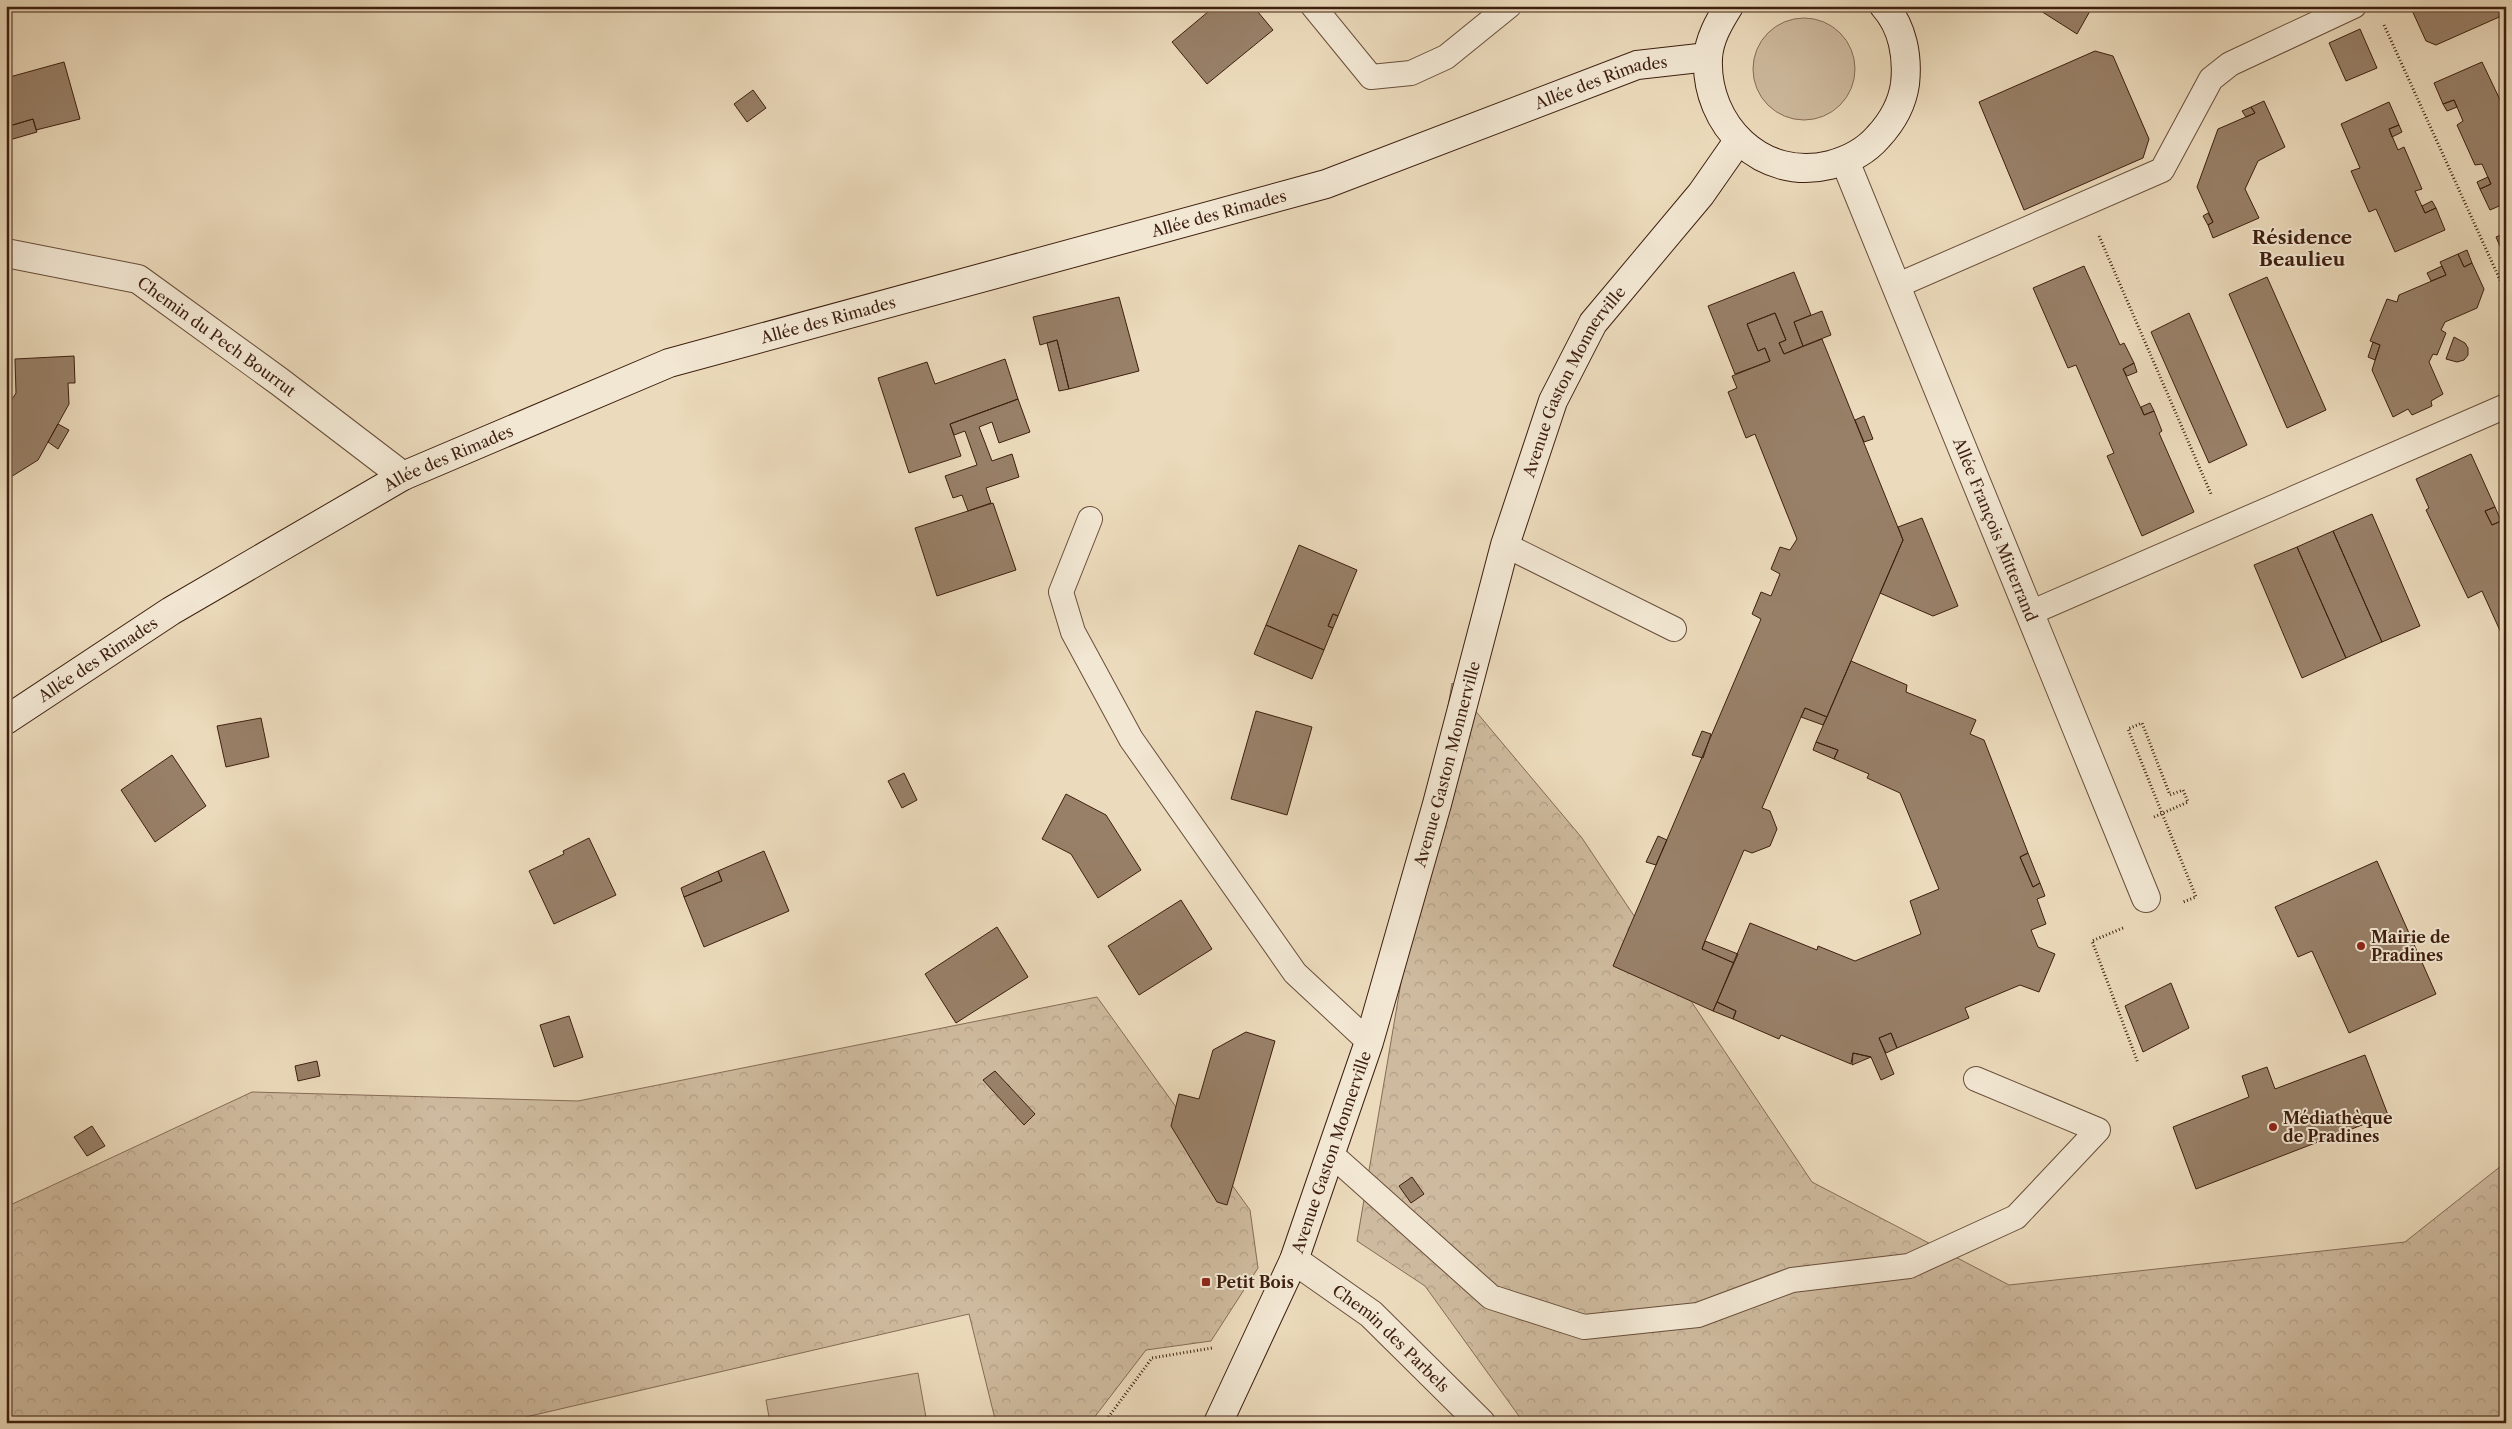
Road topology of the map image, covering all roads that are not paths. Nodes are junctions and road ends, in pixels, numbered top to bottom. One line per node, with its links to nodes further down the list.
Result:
1 (1313, 6): 2 (lane)
2 (1508, 6)
3 (1729, 6): 6 (street)
4 (2354, 6): 10 (lane)
5 (1890, 9): 8 (street)
6 (1708, 57): 7 (street); 12 (street, Allée des Rimades)
7 (1738, 141): 8 (street); 14 (street, Avenue Gaston Monnerville)
8 (1845, 161): 10 (street, Allée François Mitterrand)
9 (6, 253): 12 (street, Chemin du Pech Bourrut)
10 (1896, 286): 15 (street, Allée François Mitterrand)
11 (2506, 406): 15 (lane)
12 (403, 476): 17 (street, Allée des Rimades)
13 (1090, 519): 19 (lane)
14 (1505, 545): 16 (lane); 19 (street, Avenue Gaston Monnerville)
15 (2030, 613): 18 (street, Allée François Mitterrand)
16 (1674, 629)
17 (6, 720)
18 (2146, 898)
19 (1369, 1042): 21 (street, Avenue Gaston Monnerville)
20 (1976, 1080): 21 (lane)
21 (1331, 1154): 22 (street, Avenue Gaston Monnerville)
22 (1294, 1260): 23 (street, Avenue Gaston Monnerville); 24 (street, Chemin des Parbels)
23 (1218, 1423)
24 (1481, 1423)

